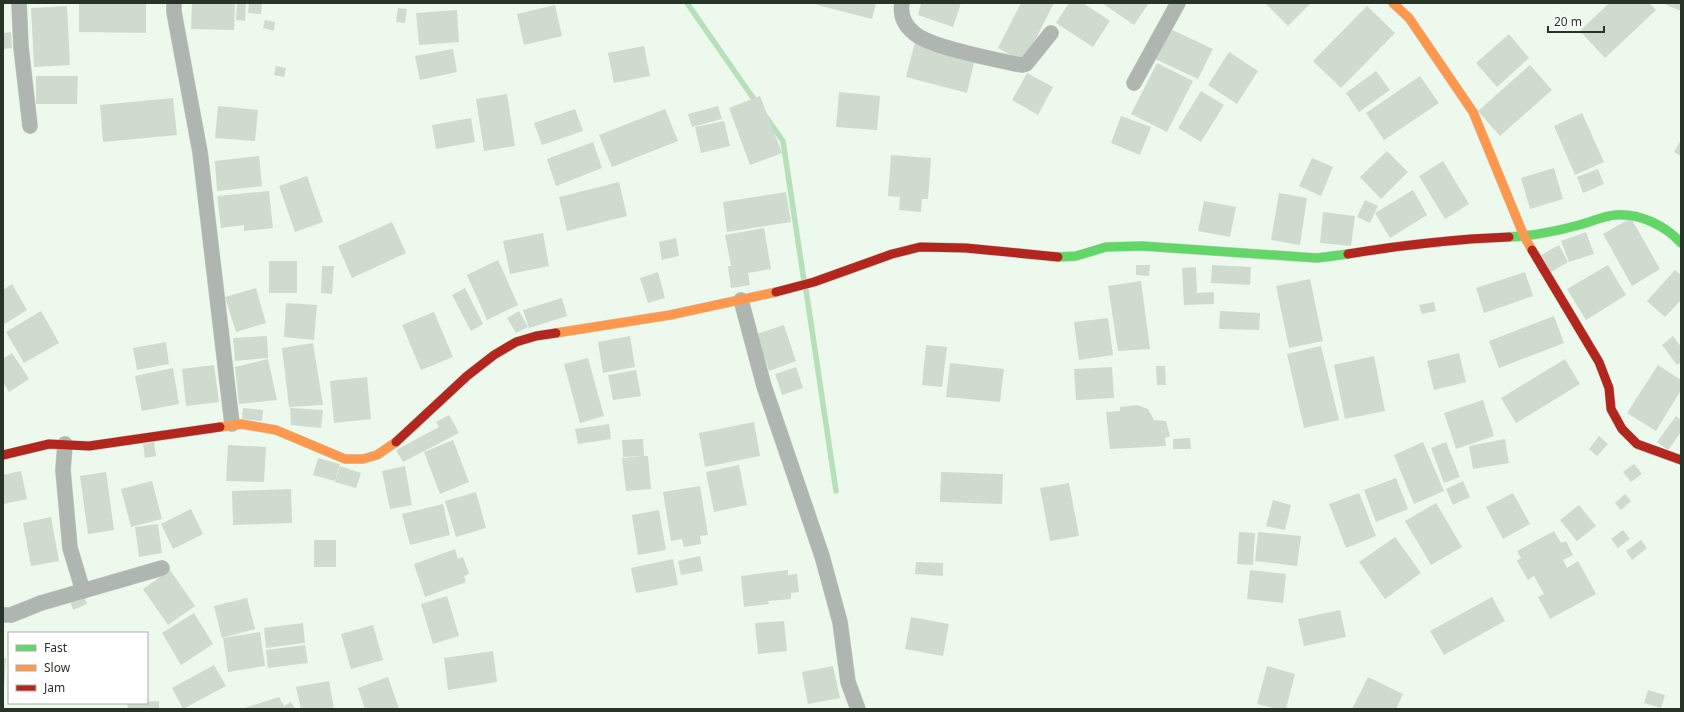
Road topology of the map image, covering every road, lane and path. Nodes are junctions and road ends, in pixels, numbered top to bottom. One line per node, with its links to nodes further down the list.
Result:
1 (19, 3): 8 (street)
2 (174, 3): 12 (street)
3 (902, 3): 6 (street)
4 (1178, 3): 7 (street)
5 (1393, 3): 9 (street)
6 (1051, 33)
7 (1134, 83)
8 (30, 126)
9 (1524, 236): 10 (street); 11 (street); 15 (street)
10 (1681, 243)
11 (741, 300): 12 (street); 19 (street)
12 (232, 424): 13 (street)
13 (65, 444): 14 (street); 17 (street)
14 (3, 455)
15 (1681, 460)
16 (162, 568): 17 (street)
17 (83, 591): 18 (street)
18 (3, 615)
19 (858, 709)

